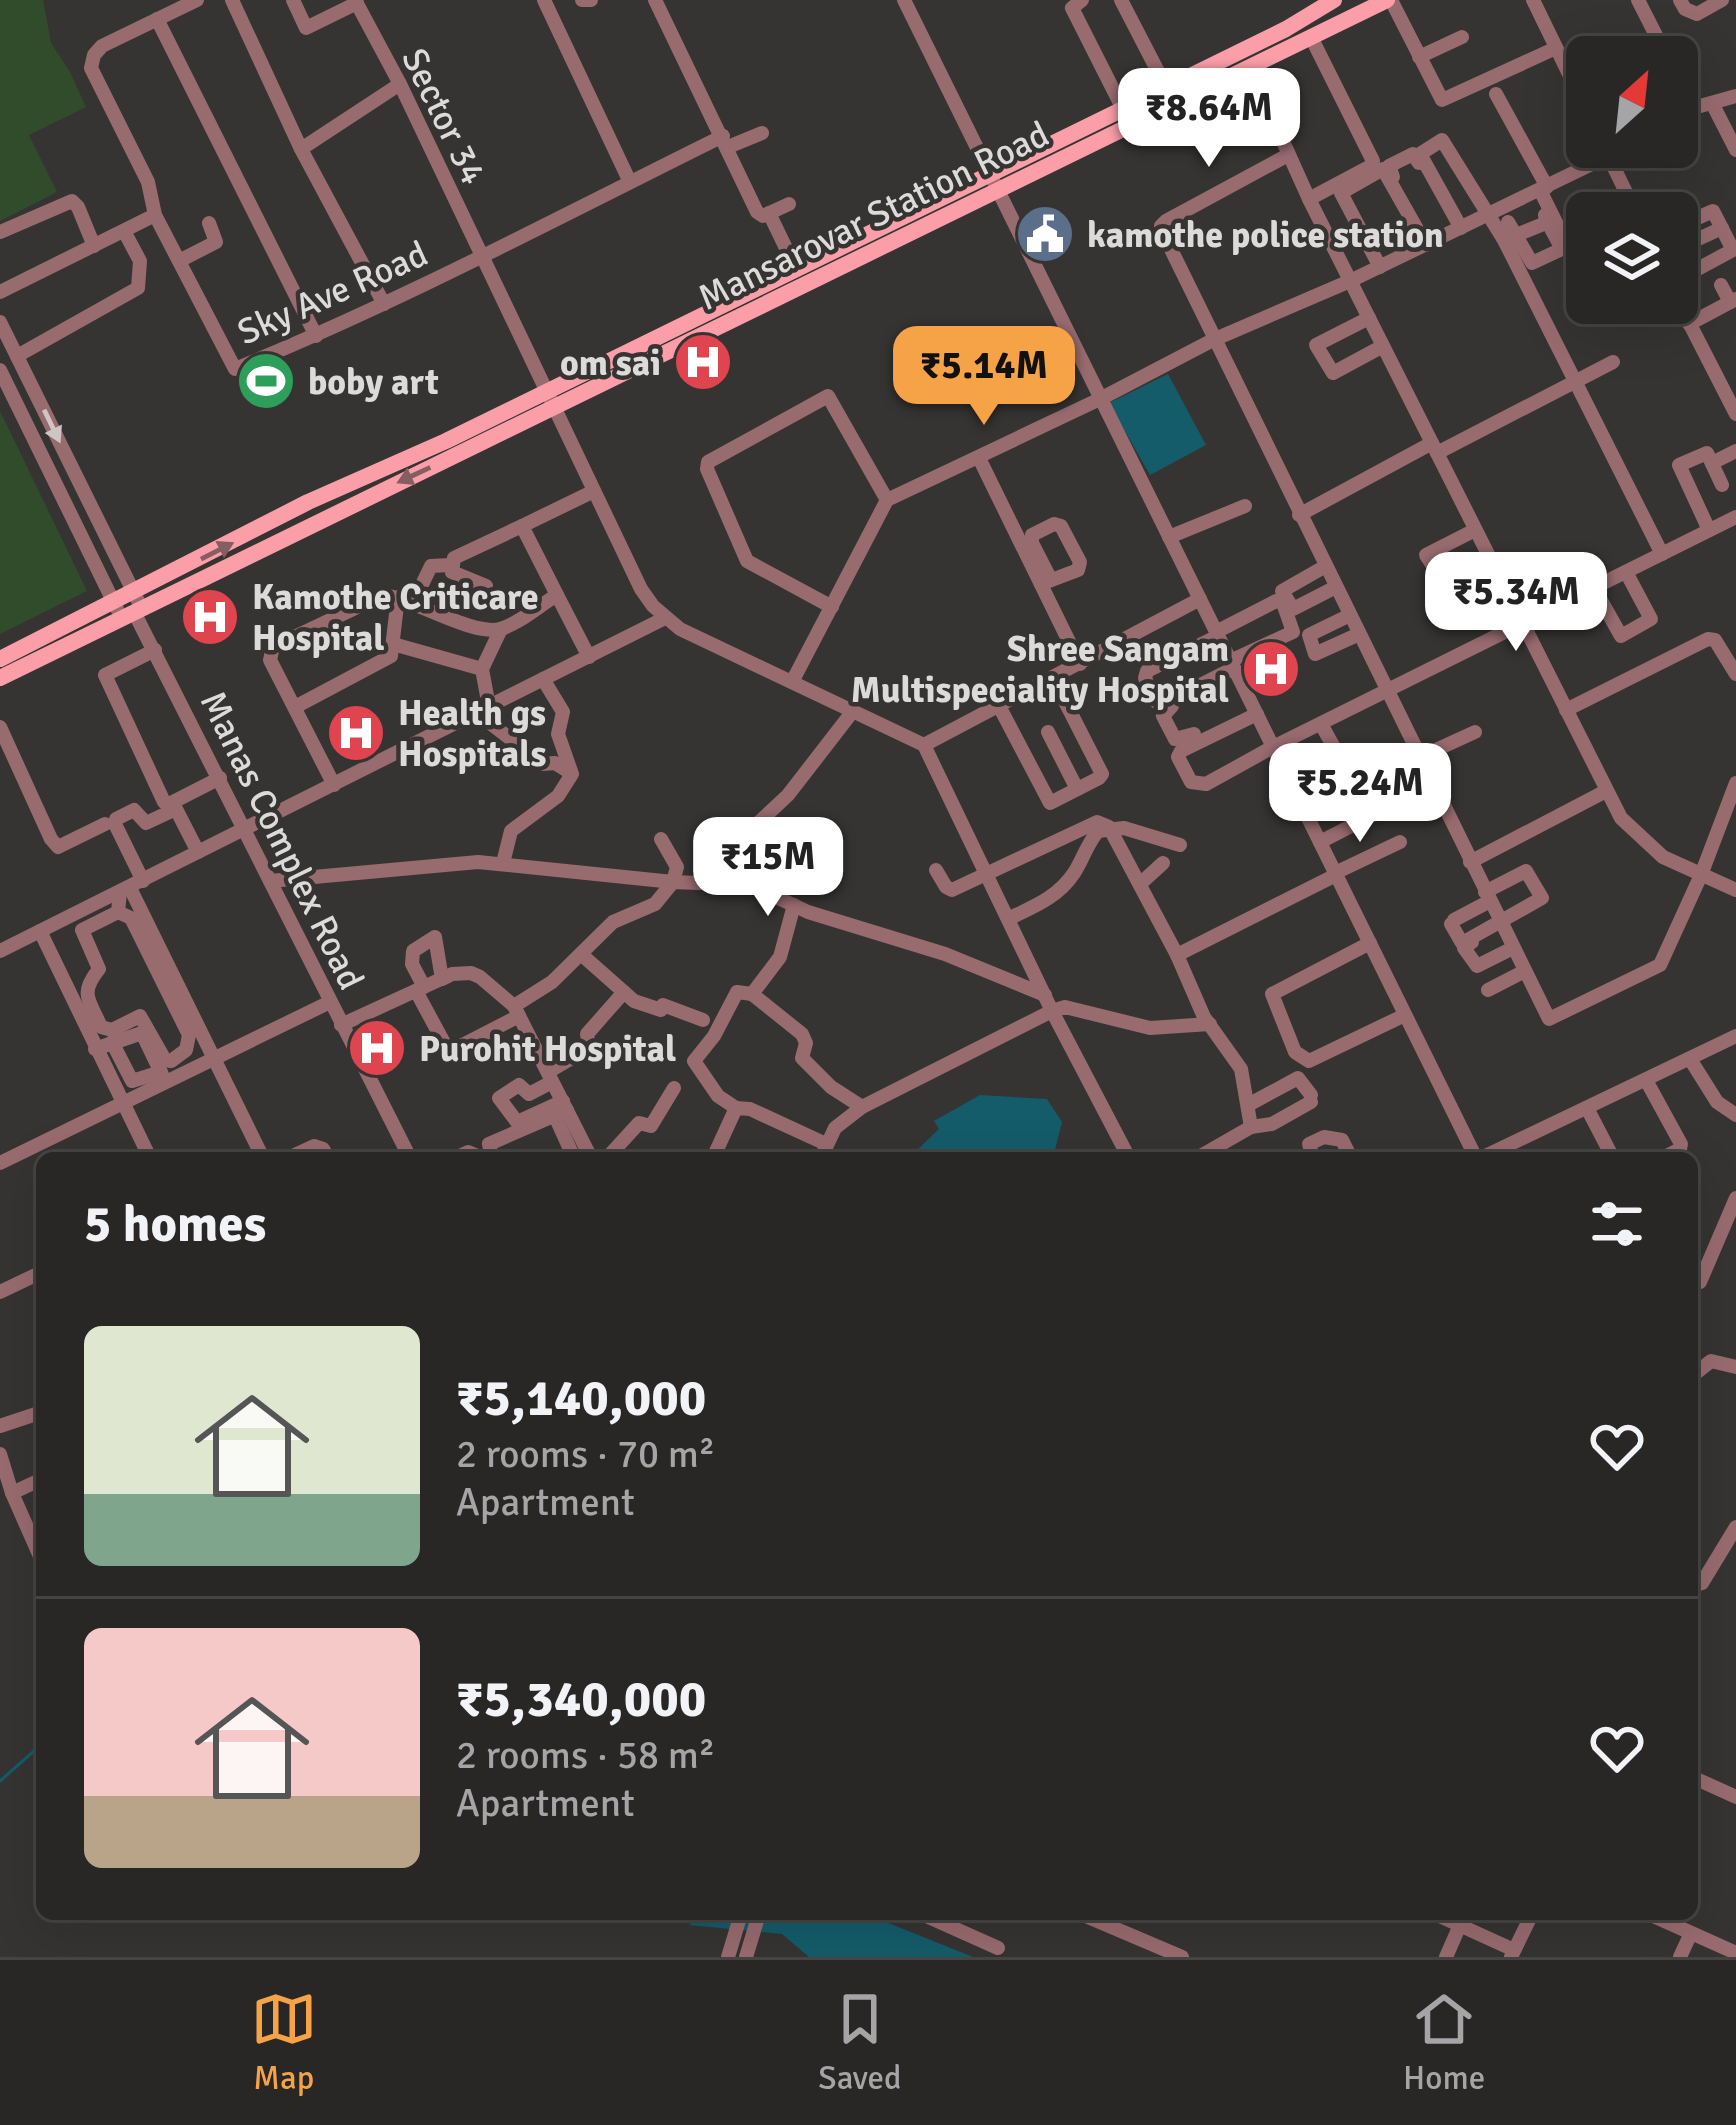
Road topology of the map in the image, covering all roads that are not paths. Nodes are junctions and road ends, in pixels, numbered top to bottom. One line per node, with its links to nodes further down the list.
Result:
1 (196, 0): 18 (street)
2 (232, 0): 36 (street)
3 (292, 0): 17 (street)
4 (544, 0): 40 (street)
5 (582, 0): 6 (street)
6 (591, 0)
7 (655, 0): 35 (street)
8 (904, 0): 41 (street)
9 (1082, 0): 33 (street)
10 (1121, 0): 28 (street)
11 (1334, 0): 23 (main road, Mansarovar Station Road)
12 (1389, 0): 20 (main road, Mansarovar Station Road); 24 (street)
13 (1533, 0): 22 (street)
14 (1637, 0): 19 (street)
15 (1680, 0): 16 (street)
16 (1722, 0)
17 (356, 2): 27 (street, Sector 34)
18 (158, 19): 49 (street, Sky Ave Road); 77 (street)
19 (1656, 36)
20 (1311, 37): 26 (main road, Mansarovar Station Road); 44 (street)
21 (1462, 37): 24 (street)
22 (1556, 48): 24 (street); 25 (street)
23 (1228, 56): 26 (street); 28 (main road, Mansarovar Station Road)
24 (1419, 57)
25 (1566, 69)
26 (1244, 71): 38 (street); 41 (main road, Mansarovar Station Road)
27 (400, 84): 36 (street); 63 (street, Sector 34)
28 (1166, 87): 33 (main road, Mansarovar Station Road)
29 (1496, 94): 43 (street)
30 (1736, 96): 31 (street)
31 (1712, 103): 32 (street); 37 (street)
32 (1698, 107)
33 (1123, 109): 41 (main road, Mansarovar Station Road)
34 (762, 133): 35 (street, Sky Ave Road)
35 (725, 142): 40 (street, Sky Ave Road); 47 (street)
36 (301, 149): 72 (street)
37 (1736, 150)
38 (1288, 154): 44 (street); 78 (street)
39 (1582, 168): 43 (street)
40 (629, 180): 63 (street, Sky Ave Road)
41 (994, 183): 67 (main road, Mansarovar Station Road); 84 (street)
42 (1472, 185): 45 (street); 45 (street); 48 (street)
43 (1545, 192): 48 (street); 54 (street); 60 (street)
44 (1309, 199): 68 (street)
45 (1445, 199): 56 (street)
46 (789, 204): 47 (street)
47 (769, 213): 67 (street)
48 (1489, 214): 56 (street); 60 (street)
49 (155, 215): 57 (street); 64 (street, Sky Ave Road)
50 (1698, 216): 55 (street)
51 (1508, 222): 60 (street)
52 (209, 224): 64 (street)
53 (1550, 225): 60 (street)
54 (1566, 227)
55 (1722, 228): 59 (street); 66 (street)
56 (1459, 229): 61 (street); 61 (street)
57 (124, 231): 62 (street); 80 (street)
58 (0, 232): 62 (street)
59 (1698, 240)
60 (1509, 241): 83 (street)
61 (1426, 245): 65 (street); 65 (street)
62 (94, 246): 70 (street)
63 (480, 258): 72 (street, Sky Ave Road); 85 (street, Sector 34)
64 (179, 261): 77 (street, Sky Ave Road)
65 (1380, 267): 68 (street)
66 (1698, 270)
67 (789, 280): 85 (main road, Mansarovar Station Road)
68 (1351, 281): 73 (street); 78 (street)
69 (1721, 285): 71 (street)
70 (1, 288)
71 (1733, 301): 74 (street)
72 (385, 304): 77 (street, Sky Ave Road)
73 (1369, 317): 79 (street); 79 (street)
74 (1698, 319)
75 (0, 322): 80 (street)
76 (1689, 324): 86 (street)
77 (316, 336)
78 (1213, 340): 84 (street); 96 (street)
79 (1383, 346): 87 (street)
80 (17, 356): 114 (street, one-way to 114)
81 (1613, 362): 83 (street)
82 (0, 370): 114 (street)
83 (1575, 381): 87 (street); 103 (street)
84 (1100, 399): 89 (street); 102 (street)
85 (549, 400): 92 (street, Sector 34); 94 (main road, Mansarovar Station Road); 98 (main road, Mansarovar Station Road, one-way to 98)
86 (1736, 414)
87 (1434, 448): 96 (street); 100 (street)
88 (1736, 451): 90 (street)
89 (979, 458): 93 (street); 127 (street)
90 (1712, 463): 91 (street); 101 (street)
91 (1722, 485)
92 (594, 491): 99 (street); 118 (street, Sector 34)
93 (887, 500): 115 (street); 115 (street)
94 (308, 502): 98 (main road); 114 (main road, Mansarovar Station Road, one-way to 94)
95 (1245, 506): 102 (street)
96 (1299, 515): 106 (street)
97 (1736, 517): 101 (street)
98 (317, 521): 114 (main road, Mansarovar Station Road)
99 (522, 526): 105 (street); 111 (street)
100 (1475, 530): 104 (street); 104 (street)
101 (1708, 530): 103 (street)
102 (1169, 537): 112 (street)
103 (1662, 554): 107 (street)
104 (1490, 559): 119 (street)
105 (450, 565): 108 (street); 113 (street)
106 (1324, 567): 110 (street); 110 (street)
107 (1626, 572): 109 (street); 109 (street)
108 (486, 586)
109 (1594, 588): 119 (street)
110 (1335, 590): 116 (street); 117 (street)
111 (557, 595): 120 (street); 125 (street)
112 (1200, 599): 121 (street); 127 (street)
113 (406, 600): 120 (street); 123 (street); 137 (street)
114 (129, 607): 124 (street, Manas Complex Road); 126 (main road, Mansarovar Station Road); 131 (main road, Mansarovar Station Road)
115 (832, 607): 134 (street)
116 (1295, 611)
117 (1348, 616): 122 (street); 122 (street)
118 (665, 618): 125 (street); 134 (street)
119 (1522, 623): 135 (street); 140 (street)
120 (501, 628): 129 (street)
121 (1217, 633): 128 (street); 128 (street); 128 (street)
122 (1358, 635): 135 (street)
123 (393, 644): 129 (street); 137 (street)
124 (155, 650): 151 (street, Manas Complex Road); 151 (street)
125 (589, 656): 133 (street)
126 (0, 659)
127 (1080, 664): 132 (street)
128 (1233, 667): 139 (street); 139 (street)
129 (482, 669): 138 (street)
130 (1736, 674): 140 (street)
131 (0, 678)
132 (1053, 678): 136 (street); 154 (street)
133 (544, 679): 138 (street); 150 (street)
134 (792, 682): 141 (street)
135 (1385, 692): 142 (street); 148 (street)
136 (999, 706): 146 (street); 154 (street)
137 (295, 707): 153 (street)
138 (483, 710): 150 (street); 153 (street)
139 (1255, 710): 147 (street); 147 (street)
140 (1566, 710): 155 (street)
141 (853, 711): 146 (street); 177 (street)
142 (1321, 724): 147 (street); 149 (street)
143 (0, 727): 158 (street)
144 (1048, 731): 154 (street)
145 (1475, 732): 148 (street)
146 (924, 745): 173 (street)
147 (1273, 747): 156 (street)
148 (1418, 758): 168 (street)
149 (1347, 772): 156 (street); 156 (street)
150 (572, 774): 169 (street)
151 (220, 778): 159 (street, Manas Complex Road)
152 (1736, 783): 172 (street)
153 (334, 785): 159 (street)
154 (1077, 789)
155 (1606, 791): 166 (street); 172 (street)
156 (1299, 799): 162 (street)
157 (1382, 808): 162 (street)
158 (105, 824)
159 (245, 830): 165 (street); 174 (street, Manas Complex Road)
160 (1112, 830): 164 (street); 173 (street); 176 (street); 183 (street)
161 (661, 839): 175 (street)
162 (1319, 840): 171 (street)
163 (1400, 842): 171 (street)
164 (1180, 845)
165 (198, 852): 178 (street); 178 (street)
166 (1521, 853): 168 (street); 180 (street)
167 (1163, 862): 176 (street)
168 (1470, 862): 180 (street)
169 (502, 863): 174 (street); 175 (street)
170 (936, 870): 173 (street)
171 (1336, 874): 186 (street); 190 (street)
172 (1701, 875): 179 (street); 191 (street)
173 (989, 876): 183 (street)
174 (270, 881): 197 (street, Manas Complex Road)
175 (673, 882): 177 (street); 189 (street)
176 (1140, 884): 190 (street)
177 (751, 885): 181 (street)
178 (131, 887): 182 (street); 185 (street); 208 (street)
179 (1736, 890)
180 (1486, 894): 184 (street); 184 (street); 184 (street)
181 (794, 905): 195 (street); 196 (street)
182 (118, 912): 206 (street); 206 (street)
183 (1010, 918): 196 (street)
184 (1501, 924): 187 (street); 187 (street)
185 (40, 931): 188 (street); 207 (street)
186 (1370, 943): 200 (street); 200 (street)
187 (1514, 949): 191 (street); 191 (street)
188 (0, 951)
189 (582, 955): 194 (street); 198 (street)
190 (1177, 955): 202 (street)
191 (1525, 970)
192 (449, 976): 193 (street); 193 (street); 198 (street)
193 (420, 989): 198 (street); 203 (street)
194 (624, 992): 201 (street); 212 (street)
195 (752, 994): 218 (street); 219 (street)
196 (1045, 995): 199 (street)
197 (330, 1002): 203 (street, Manas Complex Road); 208 (street)
198 (516, 1011): 212 (street)
199 (1052, 1011): 202 (street); 219 (street); 234 (street)
200 (1406, 1015): 213 (street)
201 (703, 1020)
202 (1210, 1024): 217 (street)
203 (341, 1025): 228 (street, Manas Complex Road)
204 (1736, 1036): 209 (street)
205 (112, 1042): 207 (street); 211 (street); 211 (street)
206 (188, 1042): 208 (street)
207 (95, 1049): 216 (street)
208 (212, 1054): 211 (street); 227 (street)
209 (1690, 1059): 214 (street); 222 (street)
210 (1453, 1070): 213 (street)
211 (163, 1076): 216 (street)
212 (550, 1077): 221 (street); 221 (street)
213 (1437, 1078): 238 (street)
214 (1646, 1080): 220 (street); 241 (street)
215 (674, 1088): 232 (street)
216 (123, 1100): 224 (street); 226 (street)
217 (1248, 1105): 223 (street); 223 (street)
218 (736, 1108): 225 (street); 233 (street)
219 (862, 1108): 225 (street)
220 (1587, 1108): 239 (street); 240 (street)
221 (561, 1109): 229 (street); 230 (street); 231 (street)
222 (1736, 1115)
223 (1251, 1127): 235 (street)
224 (44, 1151)
225 (824, 1151)
226 (148, 1152)
227 (260, 1152)
228 (407, 1152)
229 (491, 1152)
230 (572, 1152)
231 (587, 1152)
232 (612, 1152)
233 (716, 1152)
234 (1126, 1152)
235 (1207, 1152)
236 (1311, 1152): 237 (street)
237 (1348, 1152)
238 (1476, 1152)
239 (1492, 1152)
240 (1610, 1152)
241 (1674, 1152)
242 (36, 1153): 243 (street)
243 (0, 1163)
244 (1736, 1198): 246 (street)
245 (36, 1275): 247 (street)
246 (1700, 1282)
247 (0, 1292)
248 (1736, 1367): 249 (street)
249 (1698, 1371)
250 (36, 1414): 251 (street)
251 (0, 1426)
252 (0, 1454): 254 (street)
253 (36, 1482): 254 (street)
254 (12, 1493): 256 (street)
255 (1736, 1527): 257 (street)
256 (36, 1548)
257 (1698, 1584)
258 (1698, 1780): 259 (street)
259 (1736, 1797)
260 (739, 1920): 272 (street)
261 (757, 1920): 273 (street)
262 (935, 1920): 269 (street)
263 (1095, 1920): 274 (street)
264 (1449, 1920): 267 (street)
265 (1529, 1920): 271 (street)
266 (1662, 1920): 268 (street)
267 (1460, 1925): 271 (street); 275 (street)
268 (1691, 1933): 270 (street); 276 (street)
269 (998, 1948)
270 (1736, 1953)
271 (1512, 1954)
272 (728, 1957)
273 (746, 1957)
274 (1182, 1957)
275 (1446, 1957)
276 (1680, 1957)

